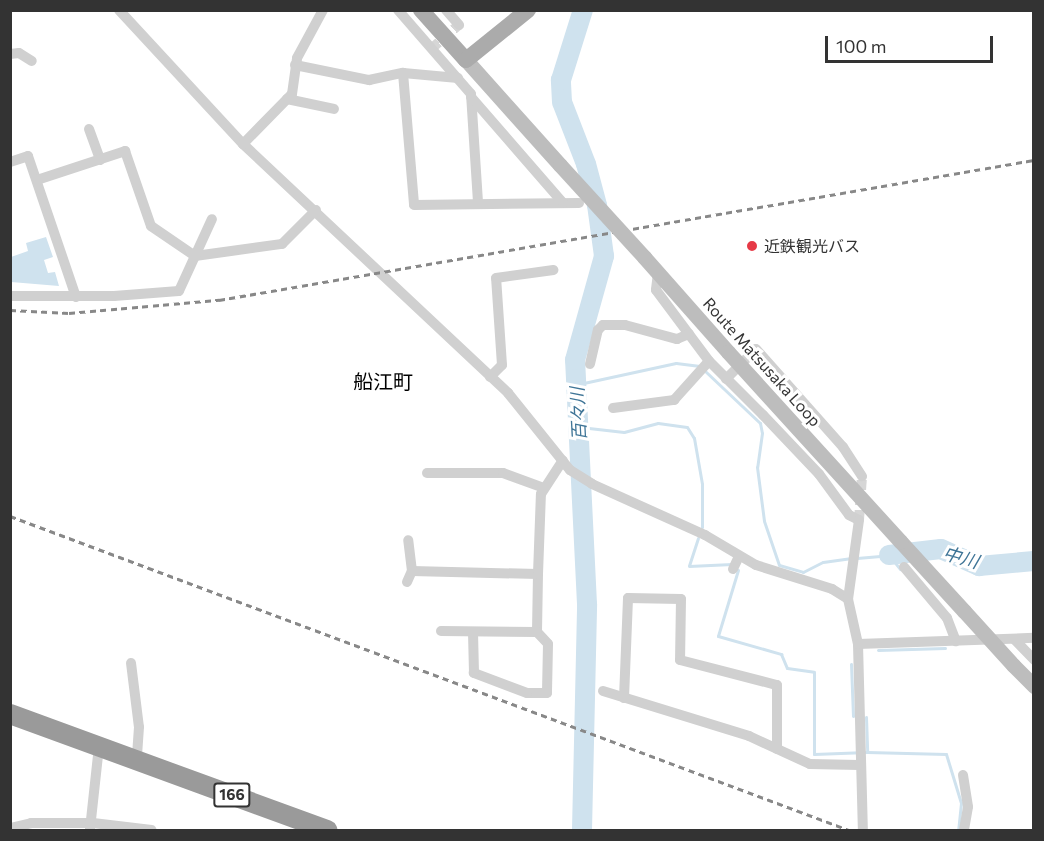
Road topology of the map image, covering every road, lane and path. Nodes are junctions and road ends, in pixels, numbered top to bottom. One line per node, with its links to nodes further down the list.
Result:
1 (119, 10): 18 (street)
2 (323, 10): 11 (street)
3 (398, 10): 13 (street)
4 (421, 10): 9 (main road)
5 (446, 10): 7 (street)
6 (528, 10): 9 (main road)
7 (459, 25)
8 (10, 54): 10 (street)
9 (466, 60): 29 (main road, Route Matsusaka Loop, bridge)
10 (32, 61)
11 (295, 65): 12 (street); 15 (street)
12 (403, 73): 13 (street); 22 (street)
13 (458, 78): 14 (street)
14 (471, 97): 22 (street); 23 (street)
15 (287, 99): 16 (street); 18 (street)
16 (334, 109)
17 (89, 129): 19 (street)
18 (243, 144): 25 (street)
19 (100, 160): 21 (street); 27 (street)
20 (10, 162): 21 (street)
21 (37, 180): 31 (street)
22 (478, 203): 23 (street)
23 (563, 203): 24 (street)
24 (579, 203)
25 (316, 210): 27 (street); 35 (street)
26 (212, 219): 27 (street)
27 (195, 256): 31 (street)
28 (553, 270): 35 (street)
29 (658, 273): 32 (street); 57 (main road, Route Matsusaka Loop, bridge)
30 (10, 296): 31 (street)
31 (76, 297)
32 (688, 334): 33 (street); 34 (street)
33 (590, 363)
34 (707, 363): 36 (street); 37 (street)
35 (490, 377): 38 (street)
36 (726, 379): 40 (street); 47 (street)
37 (613, 408)
38 (563, 460): 41 (street); 47 (street)
39 (427, 472): 41 (street)
40 (862, 476)
41 (544, 488): 45 (street)
42 (408, 540): 44 (street)
43 (904, 567): 53 (street)
44 (412, 571): 45 (street); 46 (street)
45 (538, 574): 50 (street)
46 (407, 582)
47 (848, 599): 54 (street)
48 (441, 631): 49 (street)
49 (473, 632): 50 (street); 50 (street)
50 (537, 632)
51 (1034, 638): 52 (street)
52 (1015, 640): 53 (street); 55 (street)
53 (956, 641): 54 (street)
54 (858, 644): 63 (street)
55 (1034, 660)
56 (131, 663): 64 (street)
57 (1034, 686)
58 (603, 691): 59 (street)
59 (624, 698): 62 (street); 62 (street)
60 (10, 714): 61 (highway, 166)
61 (99, 746): 64 (highway, 166); 67 (street)
62 (777, 748): 63 (street)
63 (859, 757): 72 (street)
64 (136, 759): 71 (highway, 166)
65 (963, 775): 73 (street)
66 (31, 827): 67 (street); 68 (street)
67 (91, 827): 69 (street)
68 (10, 828)
69 (138, 829): 70 (street)
70 (152, 831)
71 (327, 831)
72 (863, 831)
73 (964, 831)

